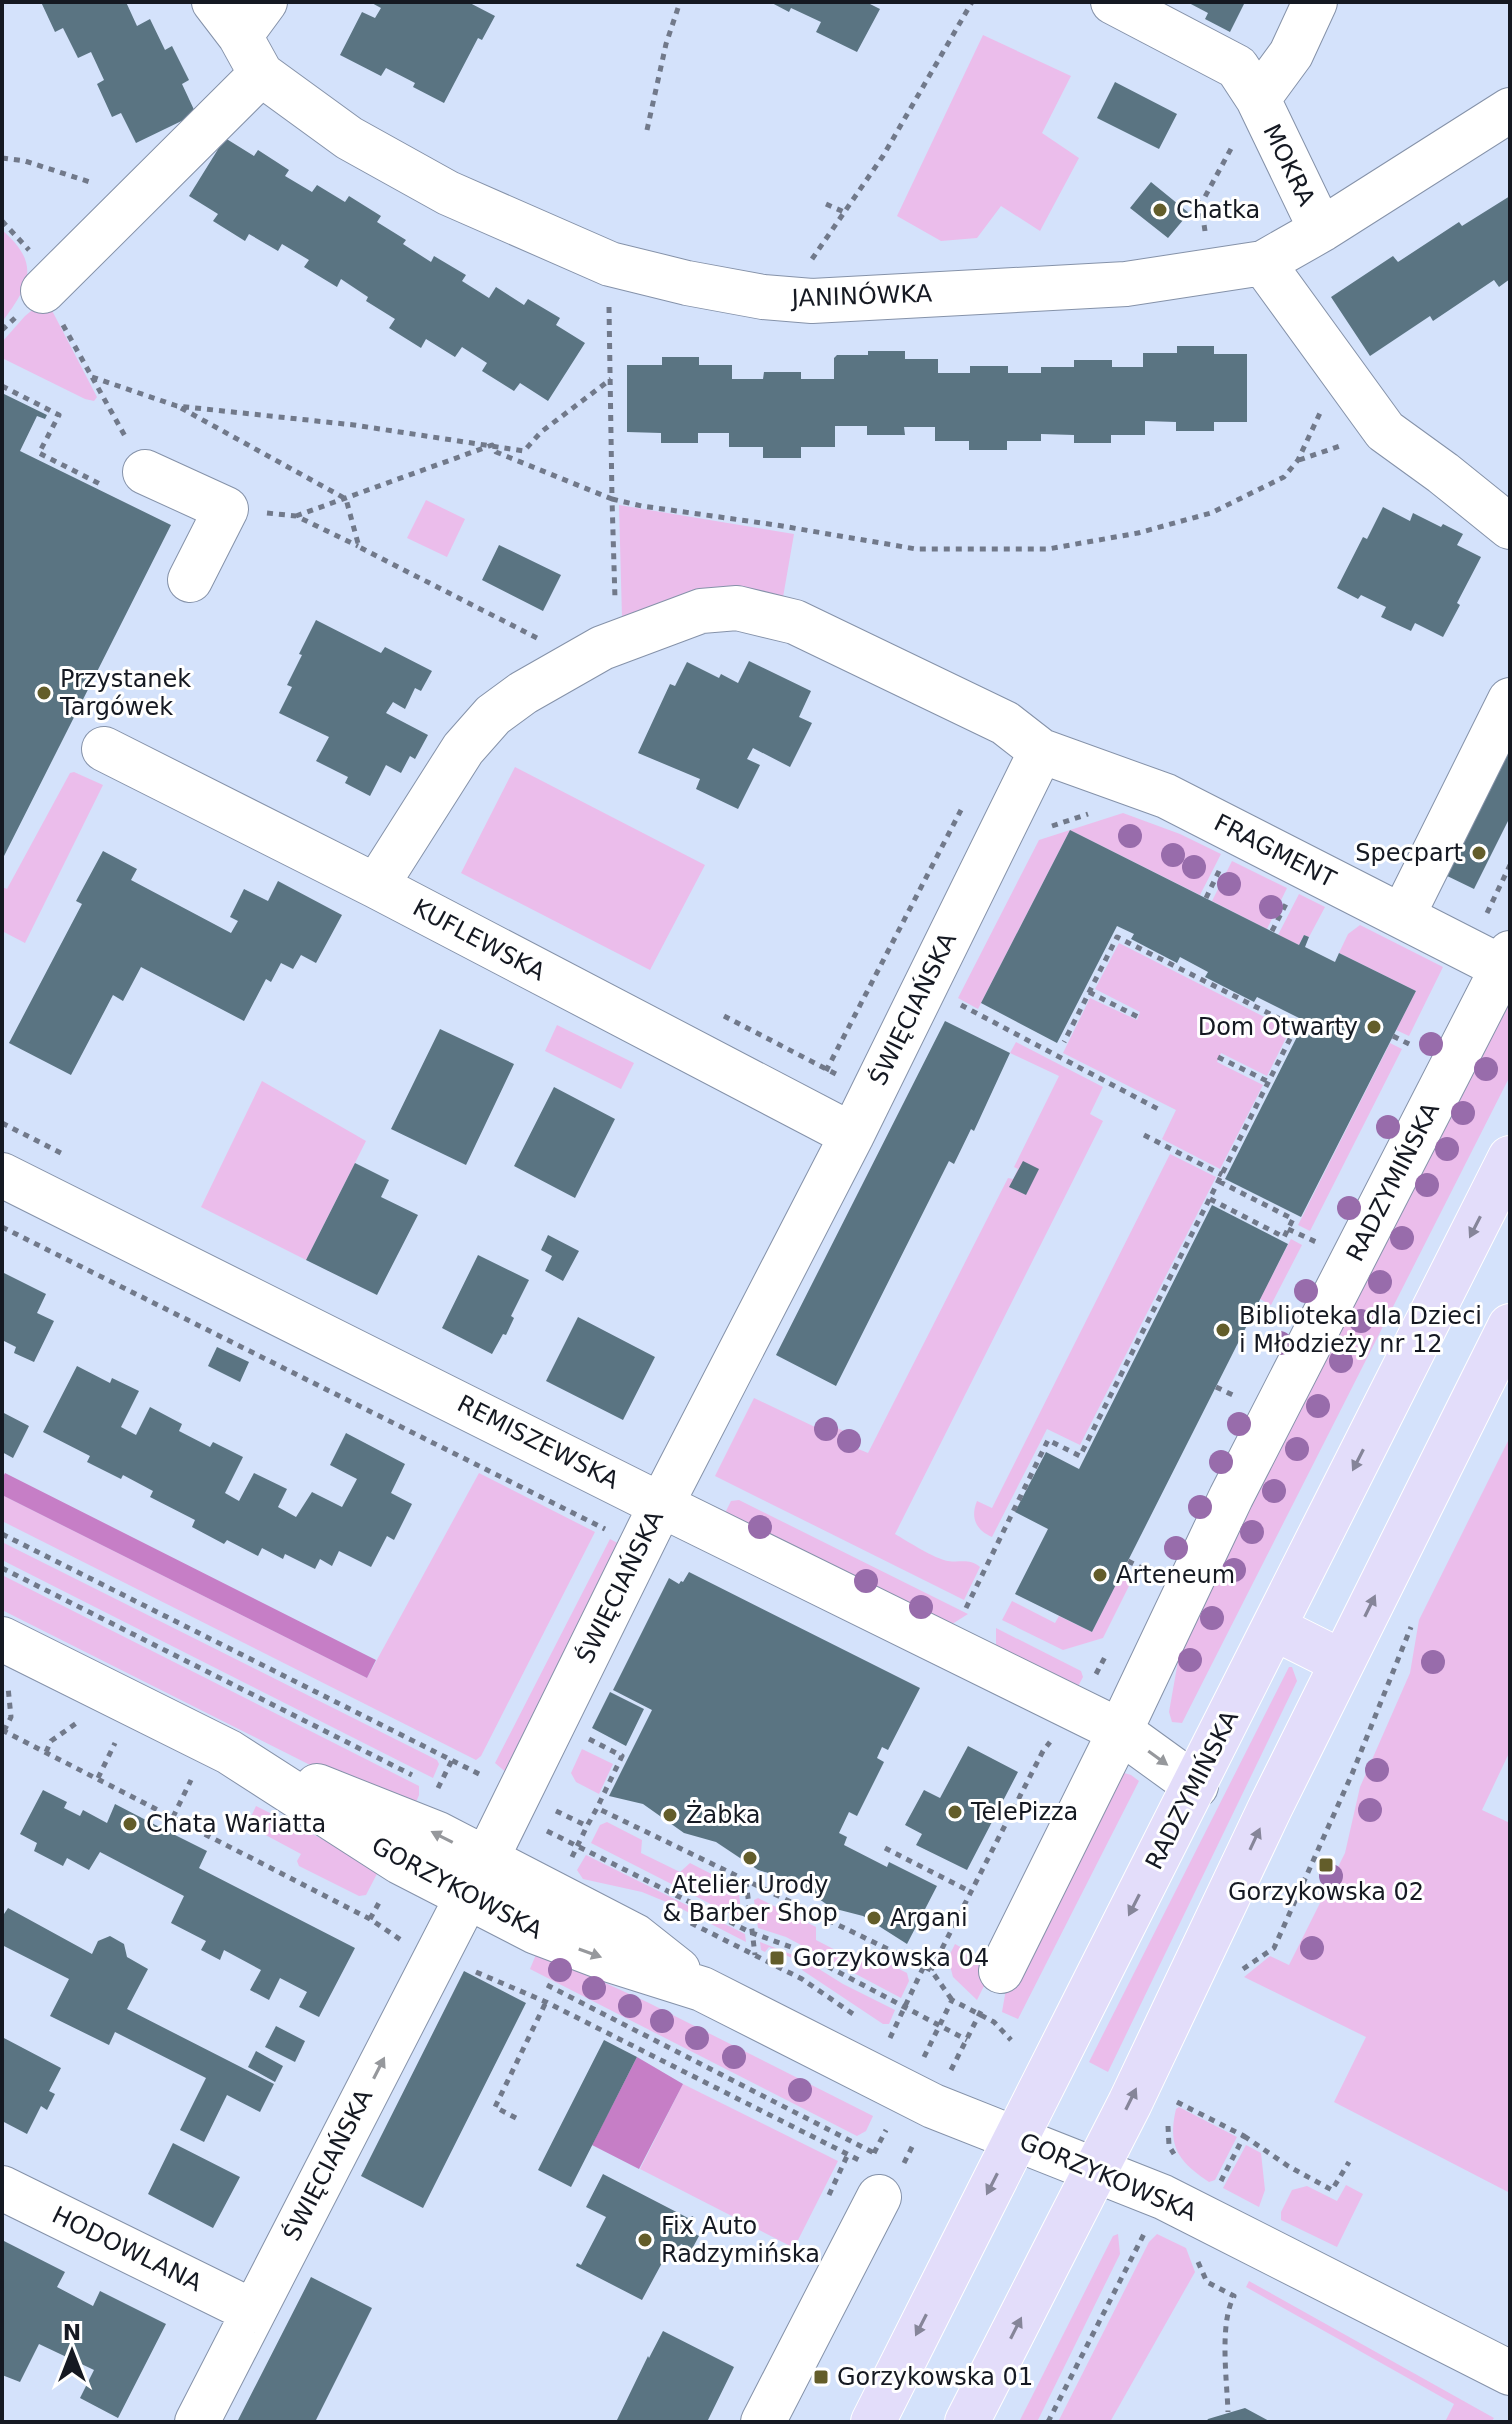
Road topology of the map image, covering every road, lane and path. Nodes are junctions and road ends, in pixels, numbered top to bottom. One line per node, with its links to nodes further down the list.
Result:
1 (265, 2): 6 (street)
2 (680, 2): 10 (path)
3 (972, 2): 14 (path)
4 (1113, 2): 8 (street, MOKRA)
5 (1315, 2): 8 (street, MOKRA)
6 (227, 19): 7 (street, JANINÓWKA)
7 (261, 74): 12 (street); 17 (street, JANINÓWKA)
8 (1258, 99): 15 (street, MOKRA); 18 (path)
9 (1510, 110): 15 (street, JANINÓWKA)
10 (647, 130)
11 (2, 158): 12 (path)
12 (143, 194): 19 (street)
13 (826, 204): 14 (path)
14 (844, 212): 20 (path)
15 (1321, 230): 16 (street, JANINÓWKA)
16 (1263, 263): 18 (street, JANINÓWKA); 30 (street)
17 (610, 264): 20 (street, JANINÓWKA); 22 (path)
18 (1210, 272): 20 (street, JANINÓWKA)
19 (43, 291): 21 (path)
20 (812, 301)
21 (92, 377): 24 (path); 27 (path)
22 (612, 378): 26 (path); 29 (path)
23 (2, 386): 27 (path)
24 (177, 406): 26 (path); 28 (path)
25 (1321, 411): 29 (path)
26 (492, 445): 28 (path); 29 (path)
27 (145, 472): 32 (street)
28 (346, 499): 31 (path); 31 (path)
29 (612, 499): 33 (path)
30 (1510, 527)
31 (359, 547): 33 (path)
32 (190, 580)
33 (598, 652): 36 (street, FRAGMENT); 41 (street, FRAGMENT)
34 (1510, 700): 44 (street)
35 (104, 749): 41 (street, KUFLEWSKA)
36 (1041, 751): 44 (street, FRAGMENT); 58 (street, ŚWIĘCIAŃSKA)
37 (963, 806): 56 (path)
38 (1093, 812): 39 (path)
39 (1049, 827)
40 (1222, 865): 42 (path)
41 (376, 886): 56 (street, KUFLEWSKA)
42 (1206, 898)
43 (1289, 898): 45 (path)
44 (1403, 915): 46 (street, FRAGMENT)
45 (1272, 931)
46 (1506, 961): 94 (street, RADZYMIŃSKA)
47 (1089, 992): 49 (path); 52 (path); 54 (path)
48 (976, 1013): 55 (path)
49 (1138, 1017)
50 (1420, 1032): 51 (path)
51 (1393, 1036)
52 (1064, 1042)
53 (1218, 1057): 54 (path)
54 (1269, 1082): 63 (path)
55 (1158, 1109)
56 (807, 1111): 58 (street, KUFLEWSKA)
57 (2, 1123): 61 (path)
58 (852, 1135): 77 (street, ŚWIĘCIAŃSKA)
59 (1144, 1135): 63 (path)
60 (1510, 1158): 87 (main road, RADZYMIŃSKA, one-way to 87)
61 (73, 1159)
62 (2, 1175): 77 (street, REMISZEWSKA)
63 (1220, 1178): 64 (path); 64 (path)
64 (1210, 1199): 85 (path)
65 (2, 1227): 79 (path)
66 (1321, 1227): 67 (path)
67 (1308, 1254)
68 (1283, 1303): 70 (path)
69 (1257, 1305): 70 (path)
70 (1277, 1315): 72 (path)
71 (1510, 1326): 90 (main road, one-way to 71)
72 (1270, 1329)
73 (1243, 1383): 75 (path)
74 (1216, 1387): 75 (path)
75 (1236, 1397): 76 (path)
76 (1229, 1410)
77 (661, 1505): 79 (street, ŚWIĘCIAŃSKA); 91 (street, REMISZEWSKA)
78 (2, 1534): 98 (path)
79 (641, 1546): 110 (street, ŚWIĘCIAŃSKA)
80 (1155, 1558): 83 (path)
81 (1128, 1561): 83 (path)
82 (2, 1568): 100 (path)
83 (1148, 1571): 84 (path)
84 (1141, 1584)
85 (966, 1608)
86 (1414, 1620): 121 (path)
87 (1274, 1628): 90 (main road); 103 (main road, RADZYMIŃSKA)
88 (1109, 1648): 91 (path)
89 (11, 1652): 93 (path); 99 (street, GORZYKOWSKA)
90 (1342, 1662): 143 (main road, one-way to 90)
91 (1078, 1710): 94 (street, REMISZEWSKA); 112 (path)
92 (86, 1717): 97 (path)
93 (3, 1731): 97 (path)
94 (1120, 1731): 103 (street, REMISZEWSKA, one-way to 103); 120 (street, RADZYMIŃSKA)
95 (120, 1734): 101 (path)
96 (579, 1734): 106 (path)
97 (46, 1752): 101 (path)
98 (452, 1760)
99 (212, 1762): 107 (path); 110 (street, GORZYKOWSKA)
100 (413, 1775)
101 (98, 1778): 107 (path)
102 (433, 1784): 104 (path)
103 (1196, 1786): 139 (main road, RADZYMIŃSKA, one-way to 139)
104 (449, 1790)
105 (544, 1806): 106 (path)
106 (597, 1808): 111 (path)
107 (173, 1817): 115 (path)
108 (545, 1830): 114 (path)
109 (885, 1848): 112 (path)
110 (476, 1879): 139 (street, GORZYKOWSKA); 149 (street, ŚWIĘCIAŃSKA, one-way to 110)
111 (746, 1880): 114 (path); 117 (path)
112 (971, 1892): 119 (path)
113 (684, 1919): 116 (path)
114 (752, 1933): 116 (path); 125 (path)
115 (409, 1944)
116 (755, 1956): 126 (path)
117 (924, 1966): 119 (path); 125 (path)
118 (470, 1969): 124 (path)
119 (931, 1970): 123 (path)
120 (1001, 1971)
121 (1235, 1974)
122 (544, 1983): 140 (path)
123 (952, 2000): 127 (path); 131 (path)
124 (546, 2002): 135 (path); 140 (path)
125 (904, 2007): 127 (path); 129 (path)
126 (864, 2022)
127 (940, 2026): 130 (path); 133 (path)
128 (877, 2031): 129 (path)
129 (889, 2040): 132 (path)
130 (967, 2040)
131 (1011, 2040)
132 (900, 2046)
133 (912, 2053)
134 (1171, 2112): 138 (path)
135 (516, 2118)
136 (1160, 2119): 142 (path)
137 (892, 2120): 140 (path)
138 (1244, 2136): 141 (path); 146 (path)
139 (1015, 2138): 143 (street, GORZYKOWSKA); 154 (main road, RADZYMIŃSKA, one-way to 154)
140 (875, 2153): 144 (path)
141 (1349, 2162)
142 (1180, 2164)
143 (1097, 2169): 150 (street, GORZYKOWSKA); 155 (main road, one-way to 143)
144 (884, 2179): 153 (street)
145 (2, 2188): 149 (street, HODOWLANA)
146 (1215, 2193)
147 (1149, 2223): 156 (path)
148 (1197, 2258): 151 (path)
149 (252, 2311): 152 (street, ŚWIĘCIAŃSKA)
150 (1510, 2373)
151 (1228, 2412)
152 (197, 2422)
153 (763, 2422)
154 (873, 2422)
155 (967, 2422)
156 (1048, 2422)

